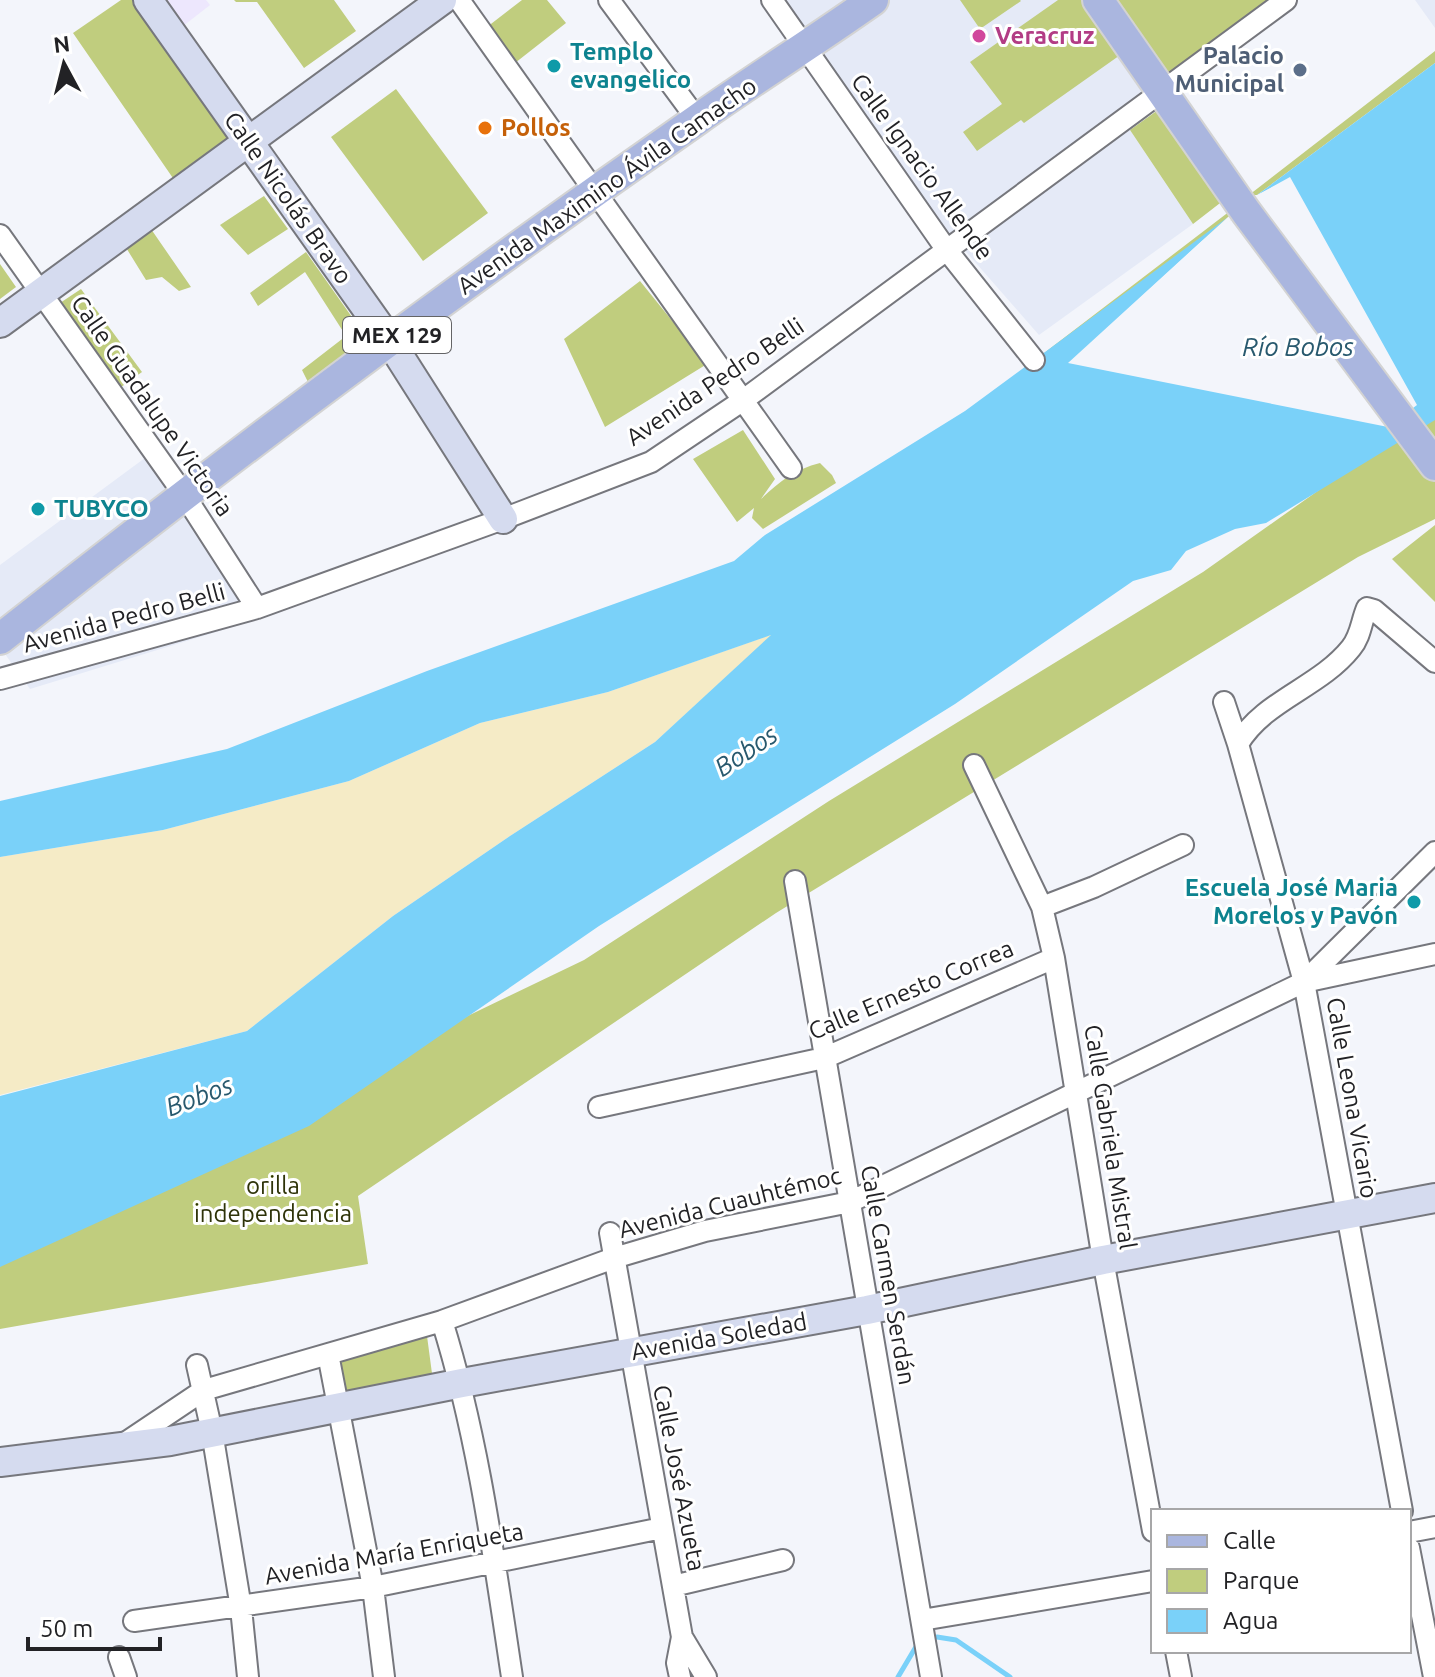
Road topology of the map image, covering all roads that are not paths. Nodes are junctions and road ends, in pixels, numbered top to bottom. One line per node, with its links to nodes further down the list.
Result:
1 (148, 0): 12 (main road, Calle Nicolás Bravo)
2 (442, 0): 12 (main road)
3 (459, 0): 13 (street)
4 (609, 0): 11 (street)
5 (772, 0): 9 (street, Calle Ignacio Allende)
6 (873, 0): 9 (main road, Avenida Maximino Ávila Camacho / MEX 129)
7 (1098, 0): 10 (main road)
8 (1286, 0): 10 (street, Avenida Pedro Belli)
9 (806, 48): 11 (main road, Avenida Maximino Ávila Camacho / MEX 129); 15 (street, Calle Ignacio Allende)
10 (1163, 92): 15 (street, Avenida Pedro Belli); 21 (main road)
11 (700, 117): 13 (main road, Avenida Maximino Ávila Camacho / MEX 129)
12 (249, 142): 16 (main road); 18 (main road, Calle Nicolás Bravo)
13 (596, 192): 18 (main road, Avenida Maximino Ávila Camacho / MEX 129); 20 (street)
14 (0, 235): 16 (street, Calle Guadalupe Victoria)
15 (946, 249): 19 (street, Calle Ignacio Allende); 20 (street, Avenida Pedro Belli)
16 (42, 292): 17 (main road); 23 (street, Calle Guadalupe Victoria)
17 (0, 323)
18 (389, 340): 23 (main road, Avenida Maximino Ávila Camacho / MEX 129); 24 (main road, Calle Nicolás Bravo)
19 (1034, 360)
20 (742, 401): 22 (street); 24 (street, Avenida Pedro Belli)
21 (1435, 465)
22 (791, 468)
23 (183, 493): 25 (street, Calle Guadalupe Victoria); 26 (main road, Avenida Maximino Ávila Camacho / MEX 129)
24 (503, 519): 25 (street, Avenida Pedro Belli)
25 (257, 608): 28 (street, Avenida Pedro Belli)
26 (0, 639)
27 (1435, 662): 30 (street)
28 (0, 679)
29 (1224, 702): 30 (street, Calle Leona Vicario)
30 (1238, 744): 38 (street, Calle Leona Vicario)
31 (974, 765): 35 (street, Calle Gabriela Mistral)
32 (1183, 845): 35 (street)
33 (1435, 852): 38 (street, Avenida Cuauhtémoc)
34 (795, 881): 39 (street, Calle Carmen Serdán)
35 (1042, 907): 37 (street, Calle Gabriela Mistral)
36 (1435, 954): 38 (street)
37 (1054, 958): 39 (street, Calle Ernesto Correa); 40 (street, Calle Gabriela Mistral)
38 (1304, 982): 40 (street, Avenida Cuauhtémoc); 44 (street, Calle Leona Vicario)
39 (824, 1058): 41 (street, Calle Ernesto Correa); 43 (street, Calle Carmen Serdán)
40 (1076, 1091): 43 (street, Avenida Cuauhtémoc); 47 (street, Calle Gabriela Mistral)
41 (599, 1107)
42 (1435, 1198): 44 (main road, Avenida Soledad)
43 (850, 1202): 46 (street, Avenida Cuauhtémoc); 48 (street, Calle Carmen Serdán)
44 (1347, 1214): 47 (main road, Avenida Soledad); 59 (street, Calle Leona Vicario)
45 (610, 1233): 46 (street, Calle José Azueta)
46 (614, 1258): 49 (street, Avenida Cuauhtémoc); 50 (street, Calle José Azueta)
47 (1103, 1260): 48 (main road, Avenida Soledad); 60 (street, Calle Gabriela Mistral)
48 (867, 1310): 50 (main road, Avenida Soledad); 71 (street, Calle Carmen Serdán)
49 (442, 1321): 51 (street, Avenida Cuauhtémoc); 53 (street)
50 (630, 1353): 53 (main road, Avenida Soledad); 62 (street, Calle José Azueta)
51 (328, 1354): 54 (street, Avenida Cuauhtémoc); 55 (street)
52 (197, 1365): 54 (street)
53 (462, 1383): 55 (main road, Avenida Soledad); 66 (street)
54 (204, 1390): 56 (street); 57 (street, Avenida Cuauhtémoc)
55 (337, 1409): 56 (main road, Avenida Soledad); 69 (street)
56 (212, 1432): 57 (main road, Avenida Soledad); 70 (street)
57 (116, 1449): 58 (main road, Avenida Soledad)
58 (0, 1462)
59 (1402, 1509)
60 (1151, 1520)
61 (1435, 1527): 63 (street)
62 (662, 1528): 66 (street, Avenida María Enriqueta); 68 (street, Calle José Azueta)
63 (1411, 1532)
64 (1411, 1558): 84 (street)
65 (783, 1560): 68 (street)
66 (495, 1563): 69 (street, Avenida María Enriqueta); 79 (street)
67 (1151, 1581): 71 (street)
68 (673, 1586): 73 (street, Calle José Azueta)
69 (373, 1587): 70 (street, Avenida María Enriqueta); 78 (street)
70 (241, 1608): 72 (street, Avenida María Enriqueta); 77 (street)
71 (922, 1620): 82 (street, Calle Carmen Serdán)
72 (134, 1621)
73 (682, 1637): 80 (street, Calle José Azueta); 81 (street, Calle José Azueta)
74 (1176, 1653): 83 (street)
75 (119, 1657): 76 (street)
76 (126, 1677)
77 (248, 1677)
78 (384, 1677)
79 (512, 1677)
80 (680, 1677)
81 (706, 1677)
82 (931, 1677)
83 (1181, 1677)
84 (1434, 1677)

